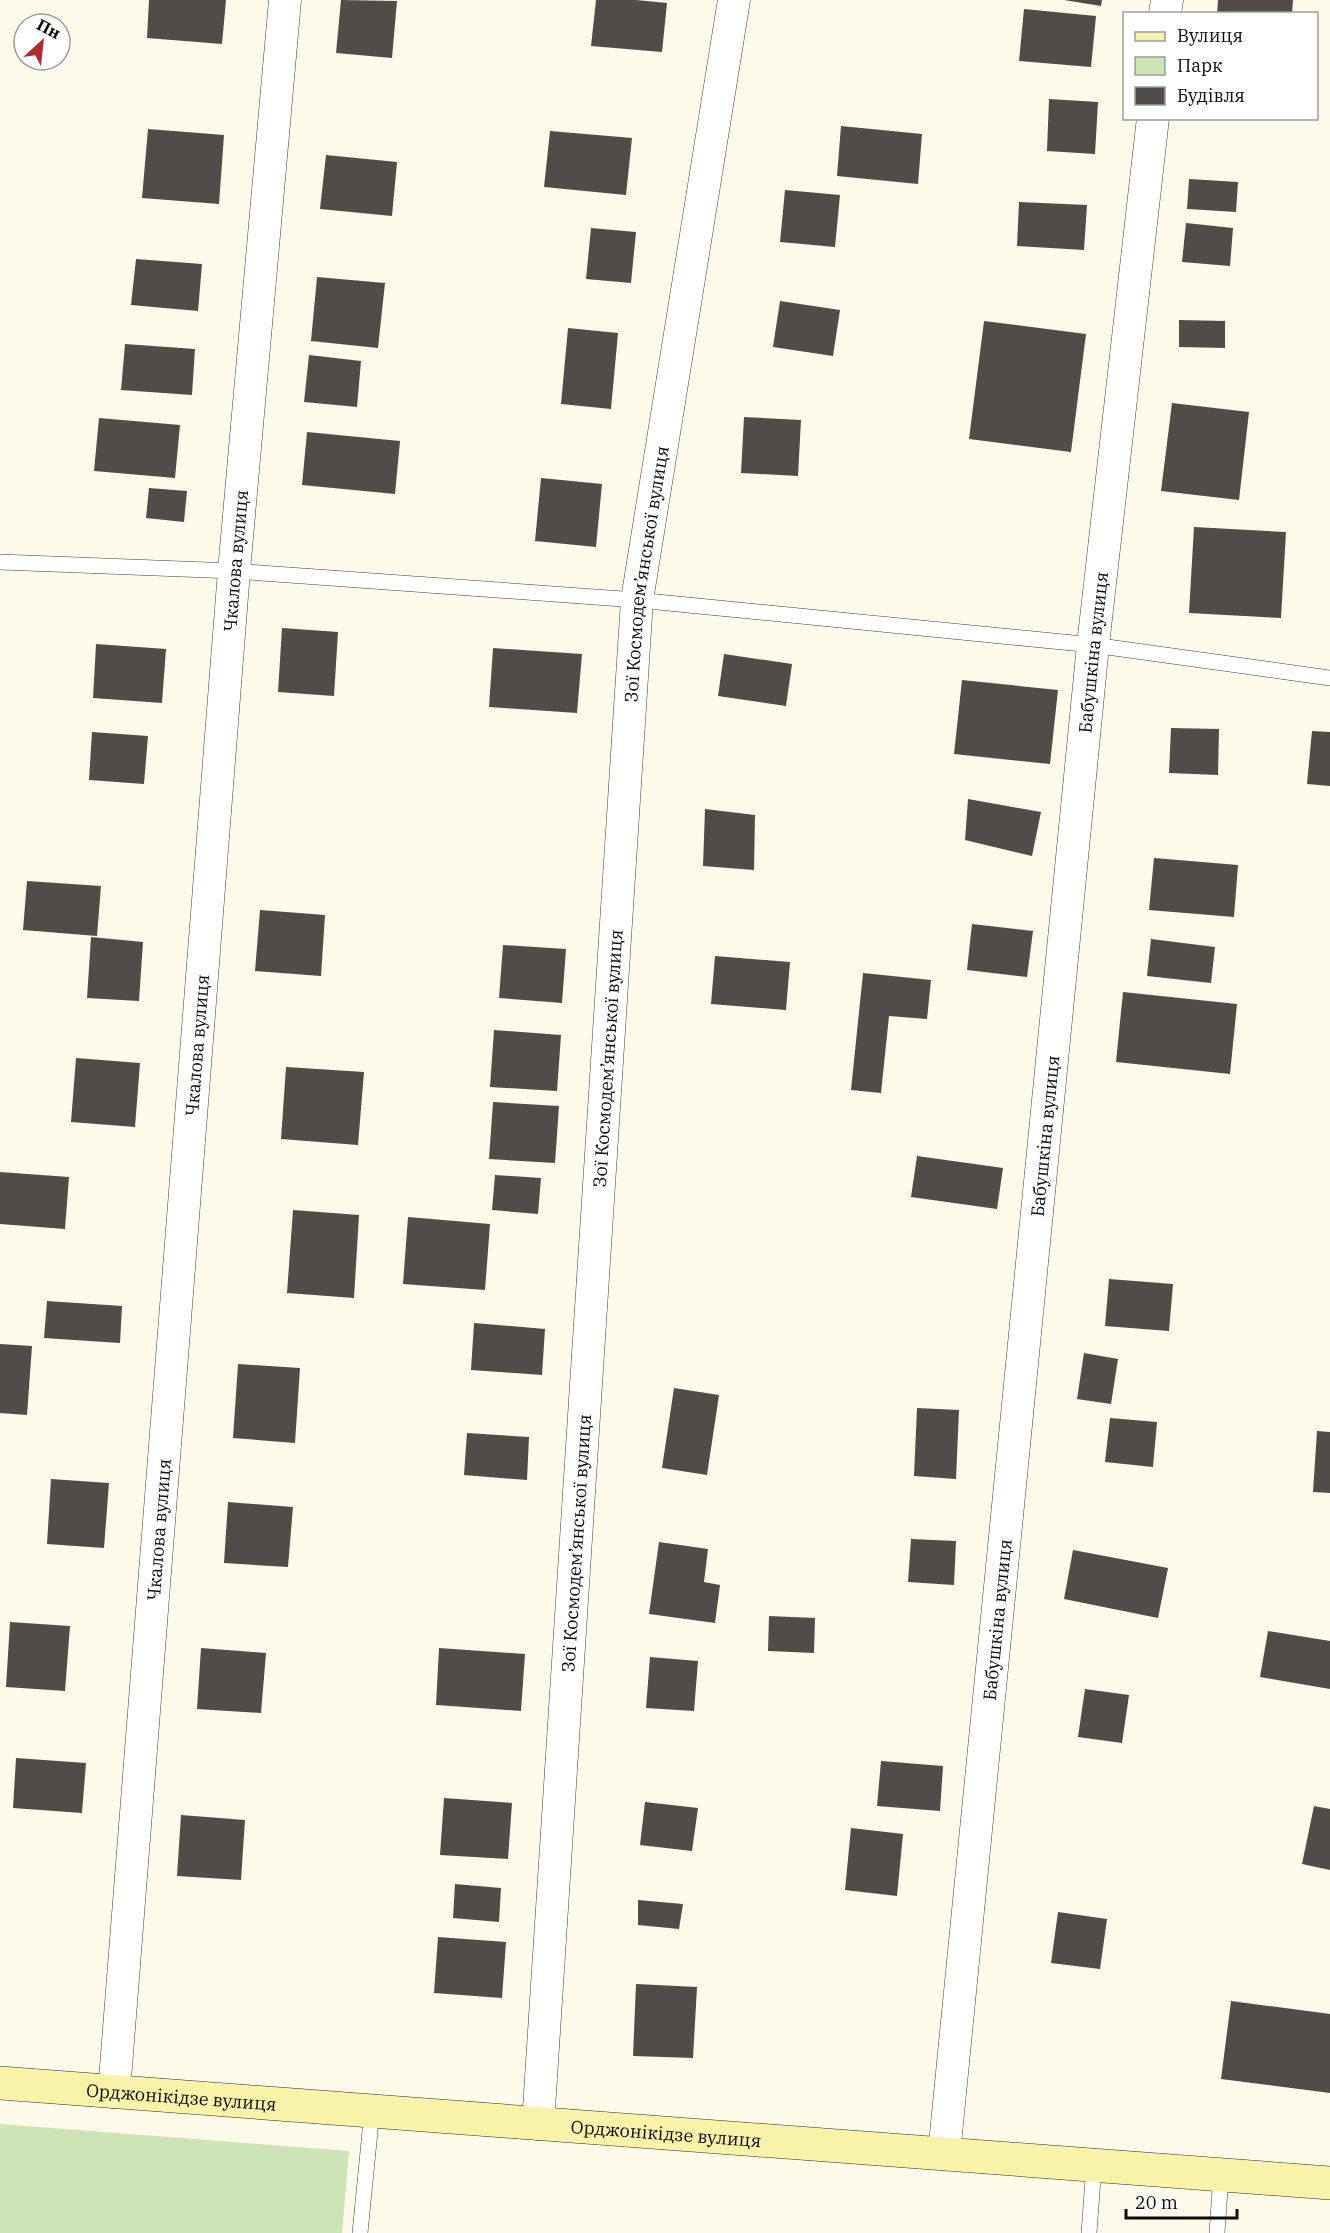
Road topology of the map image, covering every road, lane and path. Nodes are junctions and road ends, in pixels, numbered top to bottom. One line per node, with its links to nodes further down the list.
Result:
1 (285, 0): 5 (street, Чкалова вулиця)
2 (734, 0): 6 (street, Зої Космодем’янської вулиця)
3 (1153, 120): 7 (street, Бабушкіна вулиця)
4 (0, 562): 5 (lane)
5 (234, 571): 6 (lane); 10 (street, Чкалова вулиця)
6 (637, 600): 7 (lane); 12 (street, Зої Космодем’янської вулиця)
7 (1093, 645): 8 (lane); 13 (street, Бабушкіна вулиця)
8 (1330, 678)
9 (0, 2083): 10 (main road, Орджонікідзе вулиця)
10 (114, 2092): 11 (main road, Орджонікідзе вулиця)
11 (372, 2111): 12 (main road, Орджонікідзе вулиця); 17 (lane)
12 (538, 2124): 13 (main road, Орджонікідзе вулиця)
13 (944, 2154): 14 (main road, Орджонікідзе вулиця)
14 (1094, 2165): 15 (main road, Орджонікідзе вулиця); 18 (lane)
15 (1221, 2175): 16 (main road, Орджонікідзе вулиця); 19 (lane)
16 (1330, 2183)
17 (360, 2233)
18 (1089, 2233)
19 (1217, 2233)

